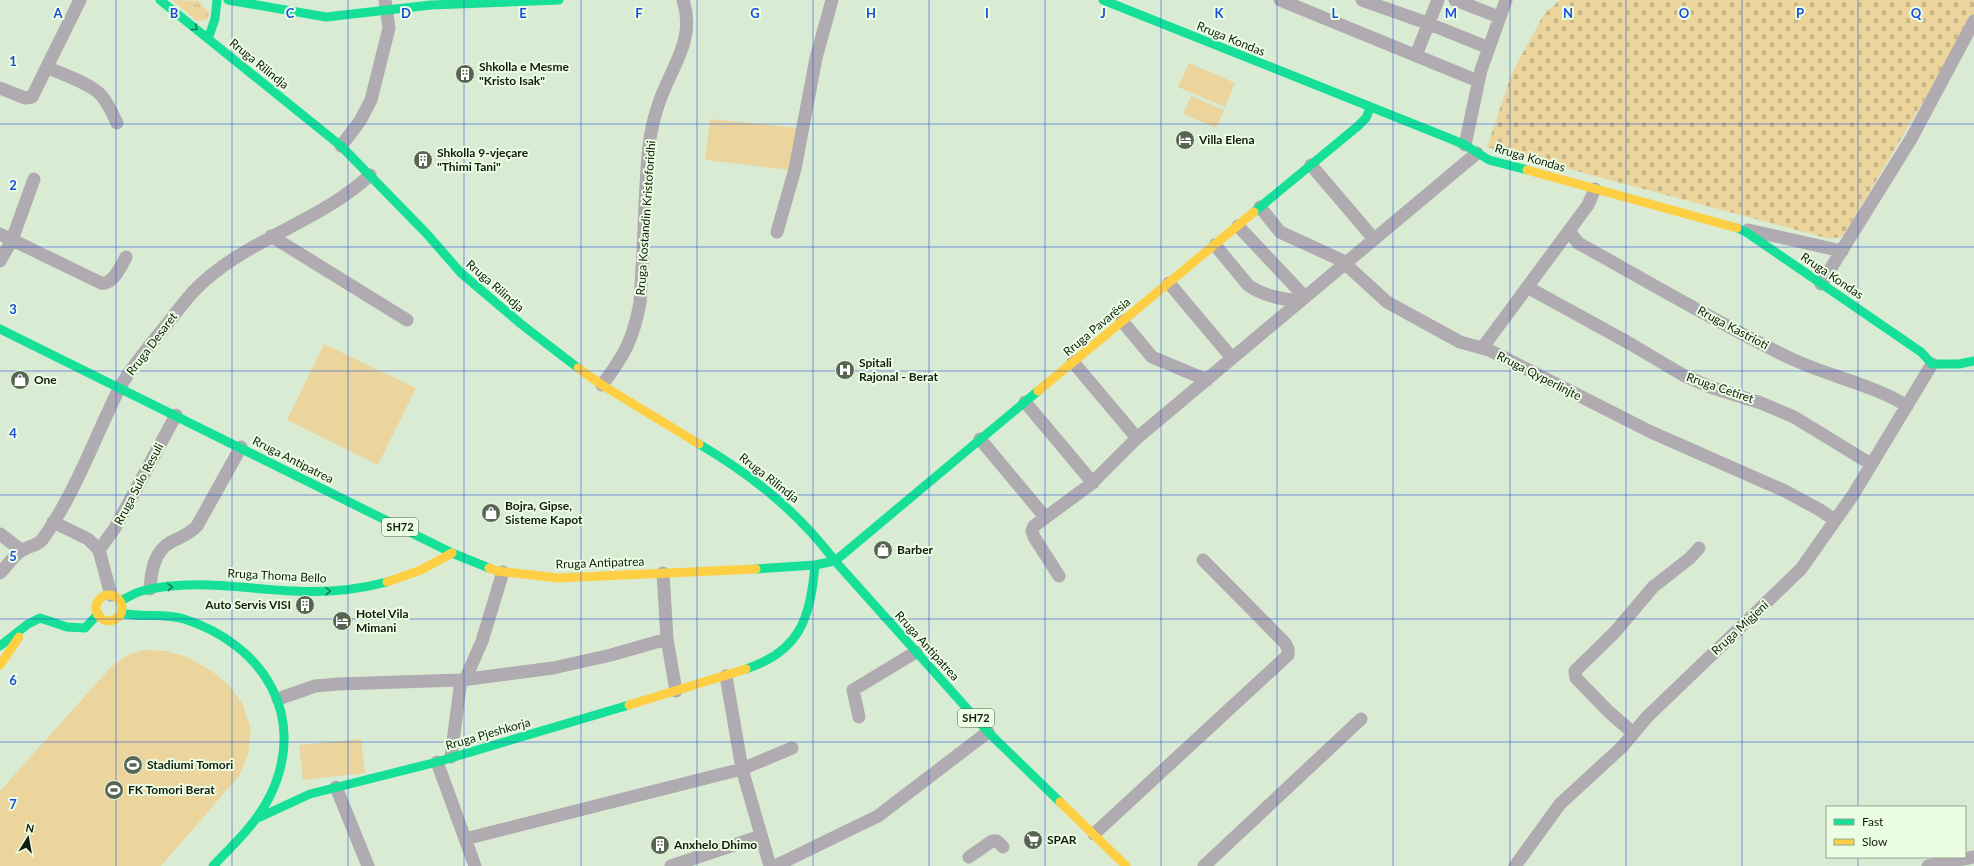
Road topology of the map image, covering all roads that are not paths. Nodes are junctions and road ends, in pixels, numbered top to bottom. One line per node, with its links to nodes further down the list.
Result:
1 (80, 0): 22 (street)
2 (160, 0): 19 (street, Rruga Rilindja, one-way to 19)
3 (217, 0): 19 (street)
4 (228, 0): 15 (street)
5 (540, 0): 6 (street); 15 (street)
6 (559, 0)
7 (683, 0): 61 (street, Rruga Kostandin Kristoforidhi)
8 (832, 0): 38 (street)
9 (1103, 0): 25 (street, Rruga Kondas)
10 (1280, 0): 21 (street)
11 (1362, 0): 18 (street)
12 (1438, 0): 18 (street)
13 (1455, 0): 16 (street)
14 (1506, 0): 16 (street)
15 (386, 5): 28 (street)
16 (1499, 17): 20 (street)
17 (1974, 21): 44 (street)
18 (1428, 23): 20 (street); 21 (street)
19 (208, 39): 28 (street, Rruga Rilindja)
20 (1489, 48): 23 (street)
21 (1416, 55): 23 (street)
22 (47, 67): 24 (street); 26 (street)
23 (1478, 81): 27 (street)
24 (0, 88)
25 (1370, 108): 27 (street, Rruga Kondas); 30 (street, Rruga Pavarësia)
26 (117, 123)
27 (1465, 145): 29 (street, Rruga Kondas)
28 (341, 146): 31 (street, Rruga Rilindja)
29 (1477, 153): 33 (street, Rruga Kondas); 41 (street)
30 (1311, 165): 34 (street, Rruga Pavarësia); 41 (street)
31 (370, 175): 40 (street, Rruga Desaret); 61 (street, Rruga Rilindja)
32 (34, 179): 42 (street)
33 (1595, 189): 36 (street, Rruga Kondas); 37 (street)
34 (1260, 208): 35 (street, Rruga Pavarësia); 47 (street, Rruga Qyperlinjte)
35 (1238, 226): 43 (street, Rruga Pavarësia); 51 (street)
36 (1735, 227): 44 (street); 49 (street, Rruga Kondas)
37 (1569, 231): 50 (street); 64 (street, Rruga Kastrioti)
38 (777, 232)
39 (0, 234): 42 (street)
40 (271, 236): 52 (street); 62 (street, Rruga Desaret)
41 (1374, 239): 47 (street)
42 (12, 240): 45 (street); 46 (street)
43 (1215, 245): 48 (street, Rruga Pavarësia); 51 (street)
44 (1842, 251): 49 (street)
45 (126, 257)
46 (0, 261)
47 (1345, 263): 51 (street); 55 (street, Rruga Qyperlinjte)
48 (1169, 283): 53 (street, Rruga Pavarësia); 56 (street)
49 (1821, 284): 59 (street, Rruga Kondas)
50 (1527, 287): 55 (street); 69 (street, Rruga Cetiret)
51 (1303, 299): 56 (street)
52 (407, 320)
53 (1122, 322): 58 (street, Rruga Pavarësia); 60 (street)
54 (0, 329): 62 (street, Rruga Antipatrea / SH72)
55 (1483, 348): 72 (street, Rruga Qyperlinjte)
56 (1232, 358): 60 (street)
57 (1974, 361): 59 (street)
58 (1073, 362): 63 (street, Rruga Pavarësia); 67 (street)
59 (1932, 364): 64 (street, Rruga Migjeni)
60 (1207, 380): 67 (street)
61 (602, 385): 80 (street, Rruga Rilindja)
62 (120, 388): 65 (street, Rruga Antipatrea / SH72); 73 (street, Rruga Desaret)
63 (1025, 402): 66 (street, Rruga Pavarësia); 70 (street)
64 (1907, 406): 69 (street, Rruga Migjeni)
65 (176, 415): 68 (street, Rruga Antipatrea / SH72); 77 (street, Rruga Sulo Resuli)
66 (980, 438): 71 (street); 80 (street, Rruga Pavarësia)
67 (1137, 438): 70 (street)
68 (241, 447): 78 (street, Rruga Antipatrea / SH72); 86 (street)
69 (1872, 464): 72 (street, Rruga Migjeni)
70 (1092, 483): 71 (street)
71 (1045, 517): 85 (street)
72 (1836, 520): 102 (street, Rruga Migjeni)
73 (54, 522): 76 (street, Rruga Desaret); 77 (street)
74 (0, 534): 76 (street)
75 (1699, 548): 102 (street)
76 (21, 550): 82 (street, Rruga Desaret)
77 (98, 550): 87 (street)
78 (452, 553): 83 (street, Rruga Antipatrea / SH72); 86 (street, Rruga Thoma Bello, one-way to 78)
79 (1203, 560): 109 (street)
80 (835, 561): 81 (street, Rruga Antipatrea / SH72); 93 (street, Rruga Antipatrea / SH72)
81 (816, 565): 84 (street, Rruga Antipatrea / SH72); 95 (street, Rruga Pjeshkorja)
82 (0, 572)
83 (503, 572): 84 (street, Rruga Antipatrea / SH72); 96 (street)
84 (663, 573): 91 (street)
85 (1059, 576)
86 (150, 589): 87 (street, Rruga Thoma Bello)
87 (115, 598): 88 (street); 89 (street, Rruga Thoma Bello)
88 (121, 613): 89 (street); 98 (street)
89 (98, 614): 90 (street, Rruga Thoma Bello)
90 (28, 624): 92 (street, Rruga Thoma Bello); 94 (street)
91 (667, 639): 96 (street); 97 (street)
92 (0, 646)
93 (916, 652): 99 (street); 101 (street, Rruga Antipatrea / SH72)
94 (0, 665)
95 (726, 676): 97 (street, Rruga Pjeshkorja); 106 (street)
96 (463, 680): 98 (street); 104 (street)
97 (676, 692): 104 (street, Rruga Pjeshkorja)
98 (278, 699): 108 (street)
99 (859, 717)
100 (1361, 719): 122 (street)
101 (988, 732): 109 (street, Rruga Antipatrea / SH72); 120 (street)
102 (1633, 733): 123 (street, Rruga Migjeni)
103 (792, 748): 106 (street)
104 (451, 757): 105 (street, Rruga Pjeshkorja)
105 (437, 762): 107 (street, Rruga Pjeshkorja); 111 (street)
106 (742, 769): 110 (street); 111 (street)
107 (336, 787): 108 (street, Rruga Pjeshkorja); 116 (street)
108 (258, 818): 115 (street)
109 (1094, 834): 121 (street, Rruga Antipatrea / SH72)
110 (761, 836): 118 (street); 119 (street)
111 (465, 839): 117 (street)
112 (1003, 847): 113 (street)
113 (969, 857)
114 (1974, 857): 124 (street)
115 (213, 866)
116 (368, 866)
117 (475, 866)
118 (671, 866)
119 (770, 866)
120 (775, 866)
121 (1126, 866)
122 (1204, 866)
123 (1515, 866)
124 (1928, 866)

